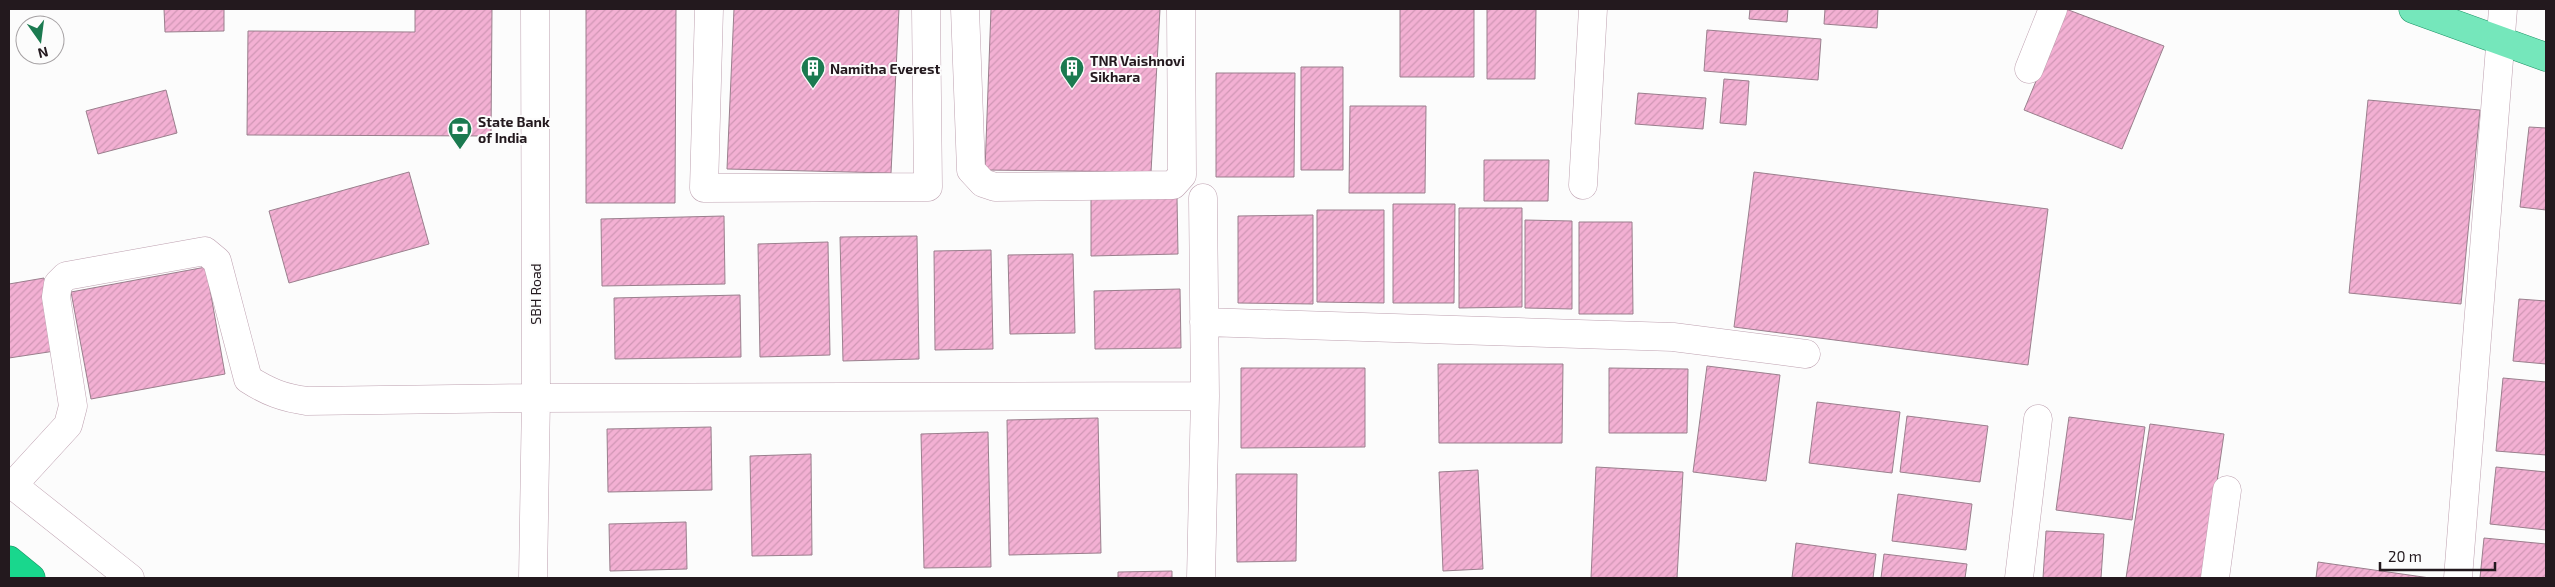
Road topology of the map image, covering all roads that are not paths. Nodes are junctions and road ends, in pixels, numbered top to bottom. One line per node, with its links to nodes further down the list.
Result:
1 (535, 9): 18 (street, SBH Road)
2 (709, 9): 3 (street)
3 (926, 9)
4 (965, 9): 5 (street)
5 (1181, 9)
6 (1593, 9): 13 (street)
7 (2053, 9): 12 (street)
8 (2413, 9): 10 (main road)
9 (2503, 9): 10 (street)
10 (2502, 41): 11 (main road); 29 (street)
11 (2546, 56)
12 (2028, 68)
13 (1583, 185)
14 (1203, 198): 15 (street)
15 (1204, 322): 16 (street); 17 (street)
16 (1806, 354)
17 (1205, 396): 18 (street); 26 (street)
18 (536, 398): 20 (street); 25 (street, SBH Road)
19 (2038, 419): 27 (street)
20 (11, 483): 24 (street)
21 (2227, 490): 28 (street)
22 (9, 560): 23 (highway)
23 (31, 578)
24 (130, 578)
25 (533, 578)
26 (1201, 578)
27 (2019, 578)
28 (2215, 578)
29 (2458, 578)

